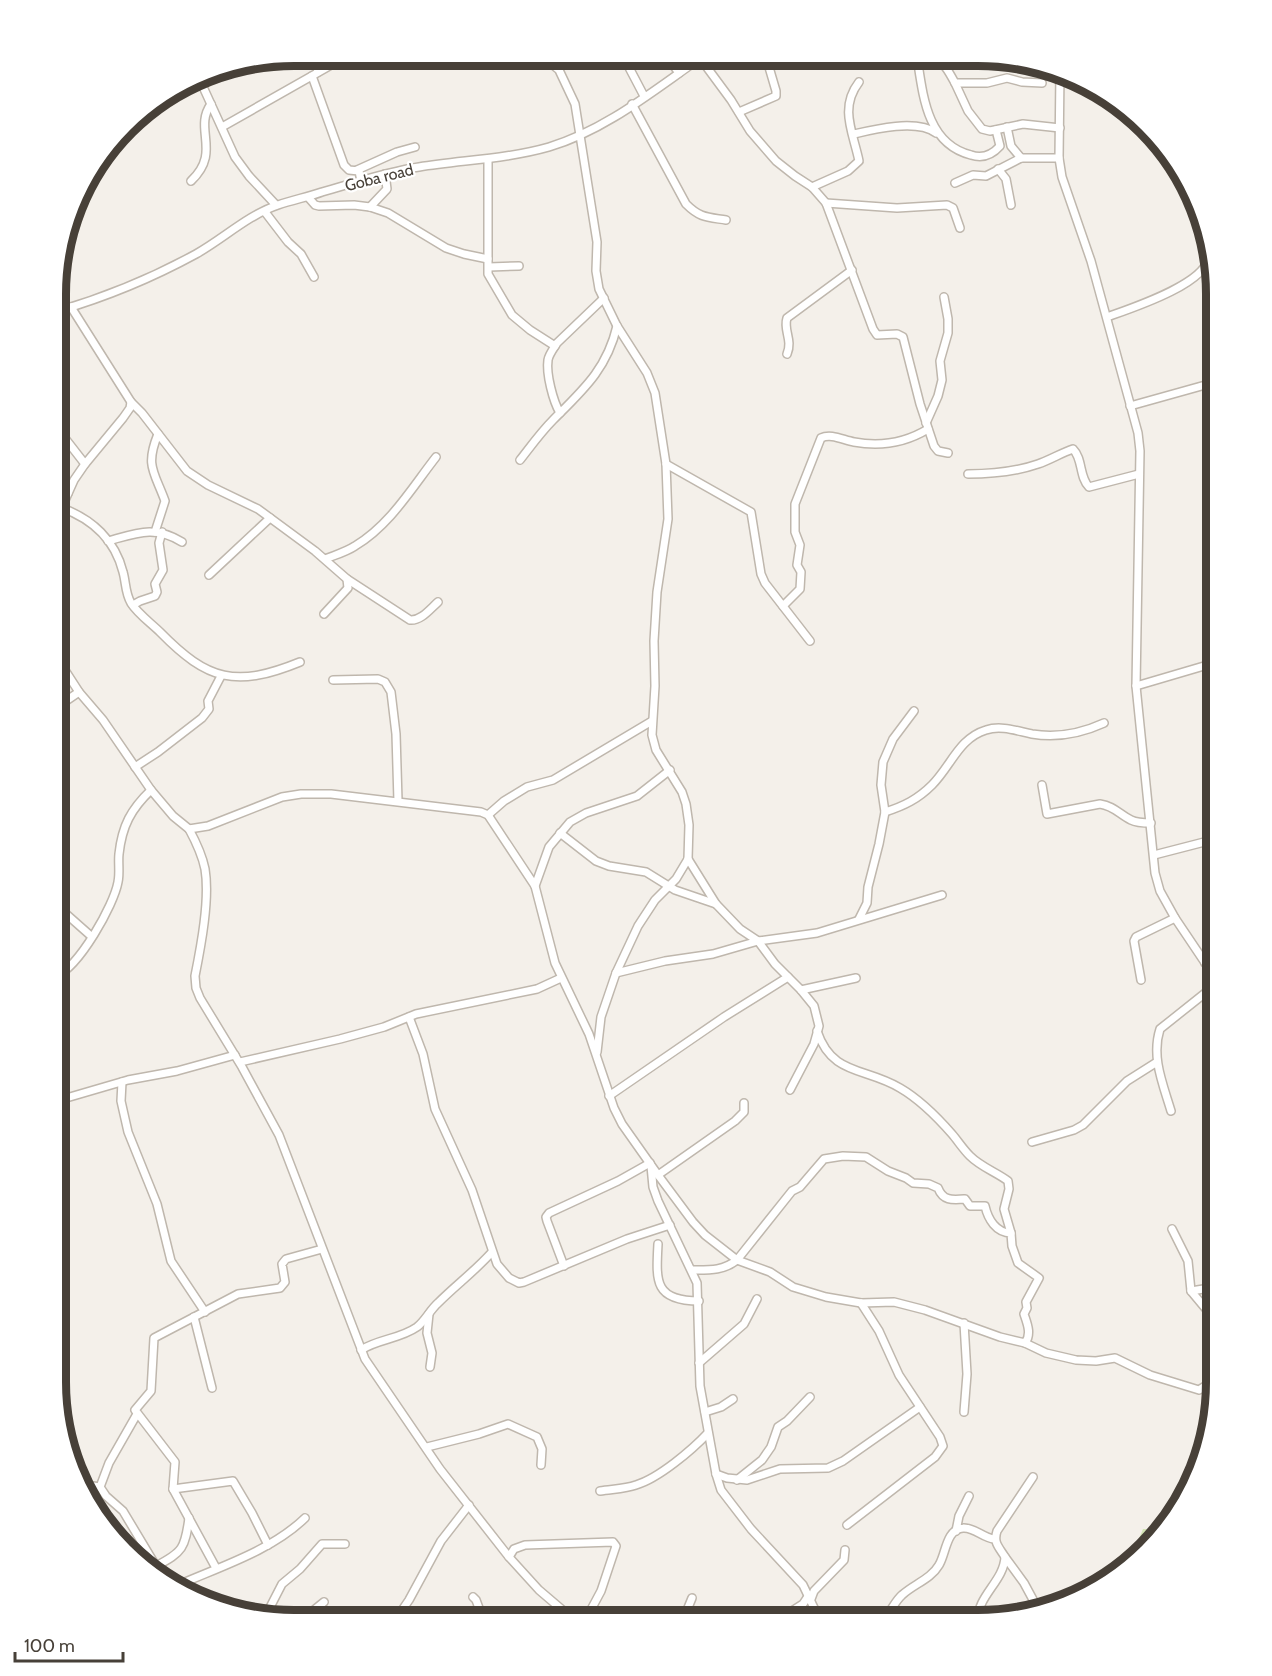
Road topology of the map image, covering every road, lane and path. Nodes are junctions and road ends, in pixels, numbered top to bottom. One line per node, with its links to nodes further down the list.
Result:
1 (315, 66): 12 (street)
2 (329, 66): 12 (street)
3 (555, 66): 28 (street)
4 (628, 66): 18 (street)
5 (674, 66): 11 (street)
6 (689, 66): 11 (street, Goba road)
7 (707, 66): 21 (street)
8 (769, 66): 21 (street)
9 (919, 66): 27 (street)
10 (945, 66): 15 (street)
11 (679, 73): 18 (street, Goba road)
12 (315, 74): 22 (street); 34 (street)
13 (1060, 81): 24 (street)
14 (859, 82): 26 (street)
15 (955, 82): 16 (street); 25 (street)
16 (1041, 83)
17 (202, 85): 19 (street)
18 (644, 96): 20 (street, Goba road)
19 (211, 104): 22 (street); 36 (street)
20 (632, 104): 28 (street, Goba road); 46 (street)
21 (739, 112): 39 (street)
22 (222, 127): 42 (street)
23 (1007, 127): 24 (street); 25 (street); 30 (street)
24 (1060, 128): 31 (street)
25 (996, 130): 27 (street)
26 (854, 134): 27 (street); 39 (street)
27 (938, 134)
28 (580, 135): 32 (street, Goba road); 54 (street)
29 (415, 147): 34 (street)
30 (1021, 158): 31 (street); 33 (street)
31 (1059, 158): 57 (street)
32 (488, 159): 35 (street, Goba road); 48 (street)
33 (998, 169): 38 (street); 43 (street)
34 (357, 170): 37 (street)
35 (385, 174): 37 (street, Goba road); 44 (street)
36 (191, 181)
37 (361, 181): 40 (street, Goba road)
38 (954, 183)
39 (812, 187): 41 (street)
40 (308, 196): 42 (street, Goba road); 44 (street)
41 (826, 203): 47 (street); 51 (street)
42 (276, 205): 45 (street, Goba road)
43 (1011, 205)
44 (370, 207): 48 (street)
45 (265, 212): 52 (street); 55 (street, Goba road)
46 (726, 220)
47 (960, 228)
48 (488, 263): 49 (street); 59 (street)
49 (519, 266)
50 (1204, 267): 57 (street)
51 (852, 270): 60 (street); 65 (street)
52 (314, 277)
53 (944, 297): 65 (street)
54 (604, 298): 58 (street); 59 (street)
55 (71, 307): 56 (street, Goba road); 62 (street)
56 (66, 308)
57 (1107, 317): 63 (street)
58 (617, 326): 64 (street); 72 (street)
59 (555, 346): 64 (street)
60 (788, 354)
61 (1206, 385): 63 (street)
62 (131, 402): 66 (street); 71 (street)
63 (1130, 406): 74 (street)
64 (560, 413): 70 (street)
65 (927, 426): 68 (street); 87 (street)
66 (158, 434): 78 (street); 79 (street)
67 (66, 440): 71 (street)
68 (948, 453)
69 (436, 457): 82 (street)
70 (520, 460)
71 (85, 464): 75 (street)
72 (666, 464): 87 (street); 99 (street)
73 (968, 474): 74 (street)
74 (1138, 474): 95 (street)
75 (68, 493): 76 (street)
76 (66, 498)
77 (66, 510): 80 (street)
78 (270, 518): 82 (street); 83 (street)
79 (159, 532): 80 (street); 81 (street); 86 (street)
80 (108, 541): 86 (street)
81 (182, 542)
82 (325, 560): 84 (street)
83 (209, 575)
84 (347, 579): 85 (street); 88 (street)
85 (438, 602)
86 (133, 605): 93 (street)
87 (783, 606): 89 (street)
88 (324, 614)
89 (810, 641)
90 (300, 662): 93 (street)
91 (1206, 666): 95 (street)
92 (66, 672): 96 (street)
93 (221, 676): 101 (street)
94 (333, 680): 105 (street)
95 (1136, 686): 108 (street)
96 (79, 692): 97 (street); 101 (street)
97 (66, 701)
98 (914, 711): 106 (street)
99 (652, 721): 102 (street); 107 (street)
100 (1104, 723): 106 (street)
101 (135, 767): 104 (street)
102 (670, 770): 110 (street); 113 (street)
103 (1042, 785): 108 (street)
104 (152, 790): 109 (street); 121 (street)
105 (398, 801): 107 (street); 109 (street)
106 (885, 812): 120 (street)
107 (488, 815): 115 (street)
108 (1151, 824): 112 (street)
109 (189, 829): 135 (street)
110 (560, 833): 114 (street); 115 (street)
111 (1206, 841): 112 (street)
112 (1154, 855): 119 (street)
113 (688, 859): 114 (street); 117 (street)
114 (669, 885): 117 (street); 125 (street)
115 (535, 886): 127 (street)
116 (942, 895): 120 (street)
117 (716, 904): 122 (street)
118 (66, 914): 121 (street)
119 (1175, 918): 123 (street); 129 (street)
120 (859, 919): 122 (street)
121 (91, 936): 124 (street)
122 (758, 940): 125 (street); 126 (street)
123 (1206, 961)
124 (66, 970)
125 (616, 973): 134 (street)
126 (788, 977): 130 (street); 139 (street)
127 (561, 978): 132 (street); 134 (street)
128 (855, 978): 130 (street)
129 (1141, 980)
130 (801, 990): 133 (street)
131 (1206, 992): 136 (street)
132 (409, 1017): 135 (street); 151 (street)
133 (817, 1031): 138 (street); 148 (street)
134 (596, 1054): 139 (street)
135 (237, 1059): 137 (street); 150 (street)
136 (1157, 1062): 142 (street); 143 (street)
137 (122, 1082): 140 (street); 162 (street)
138 (790, 1090)
139 (609, 1096): 144 (street)
140 (66, 1098)
141 (744, 1103): 145 (street)
142 (1171, 1111)
143 (1032, 1142)
144 (650, 1164): 145 (street); 146 (street); 153 (street)
145 (658, 1175): 152 (street)
146 (670, 1226): 153 (street); 154 (street)
147 (1172, 1229): 156 (street)
148 (1011, 1233): 152 (street); 165 (street)
149 (658, 1244): 158 (street)
150 (322, 1249): 162 (street); 166 (street)
151 (492, 1252): 153 (street); 161 (street)
152 (737, 1260): 154 (street); 159 (street)
153 (564, 1266)
154 (692, 1270): 158 (street)
155 (1206, 1289): 156 (street)
156 (1191, 1291): 160 (street)
157 (757, 1299): 167 (street)
158 (699, 1301): 167 (street)
159 (861, 1303): 164 (street); 173 (street)
160 (1206, 1309)
161 (429, 1311): 166 (street); 168 (street)
162 (205, 1312): 163 (street)
163 (194, 1317): 170 (street); 176 (street)
164 (964, 1323): 165 (street); 175 (street)
165 (1026, 1343): 169 (street)
166 (362, 1350): 178 (street)
167 (699, 1363): 174 (street)
168 (430, 1367)
169 (1206, 1385)
170 (212, 1388)
171 (810, 1397): 182 (street)
172 (733, 1399): 174 (street)
173 (920, 1407): 182 (street); 191 (street)
174 (705, 1412): 177 (street)
175 (964, 1413)
176 (137, 1414): 184 (street); 185 (street)
177 (708, 1433): 180 (street); 186 (street)
178 (427, 1447): 179 (street); 188 (street)
179 (541, 1465)
180 (716, 1474): 182 (street); 204 (street)
181 (1033, 1477): 193 (street)
182 (737, 1480)
183 (92, 1486): 184 (street)
184 (100, 1487): 199 (street)
185 (173, 1489): 189 (street); 195 (street)
186 (600, 1491)
187 (969, 1496): 192 (street)
188 (469, 1505): 197 (street); 210 (street)
189 (189, 1518): 200 (street); 201 (street)
190 (305, 1518): 195 (street)
191 (847, 1525)
192 (956, 1531): 193 (street); 217 (street)
193 (994, 1539): 198 (street)
194 (345, 1544): 208 (street)
195 (268, 1545): 201 (street)
196 (845, 1550): 204 (street)
197 (509, 1557): 212 (street); 213 (street)
198 (1005, 1557): 207 (street); 218 (street)
199 (153, 1561)
200 (158, 1565)
201 (216, 1568): 202 (street)
202 (185, 1582)
203 (473, 1597): 211 (street)
204 (810, 1597): 215 (street); 216 (street)
205 (692, 1598): 214 (street)
206 (324, 1602): 209 (street)
207 (1035, 1603)
208 (269, 1609)
209 (314, 1610)
210 (402, 1610)
211 (480, 1610)
212 (562, 1610)
213 (591, 1610)
214 (687, 1610)
215 (793, 1610)
216 (815, 1610)
217 (892, 1610)
218 (980, 1610)

